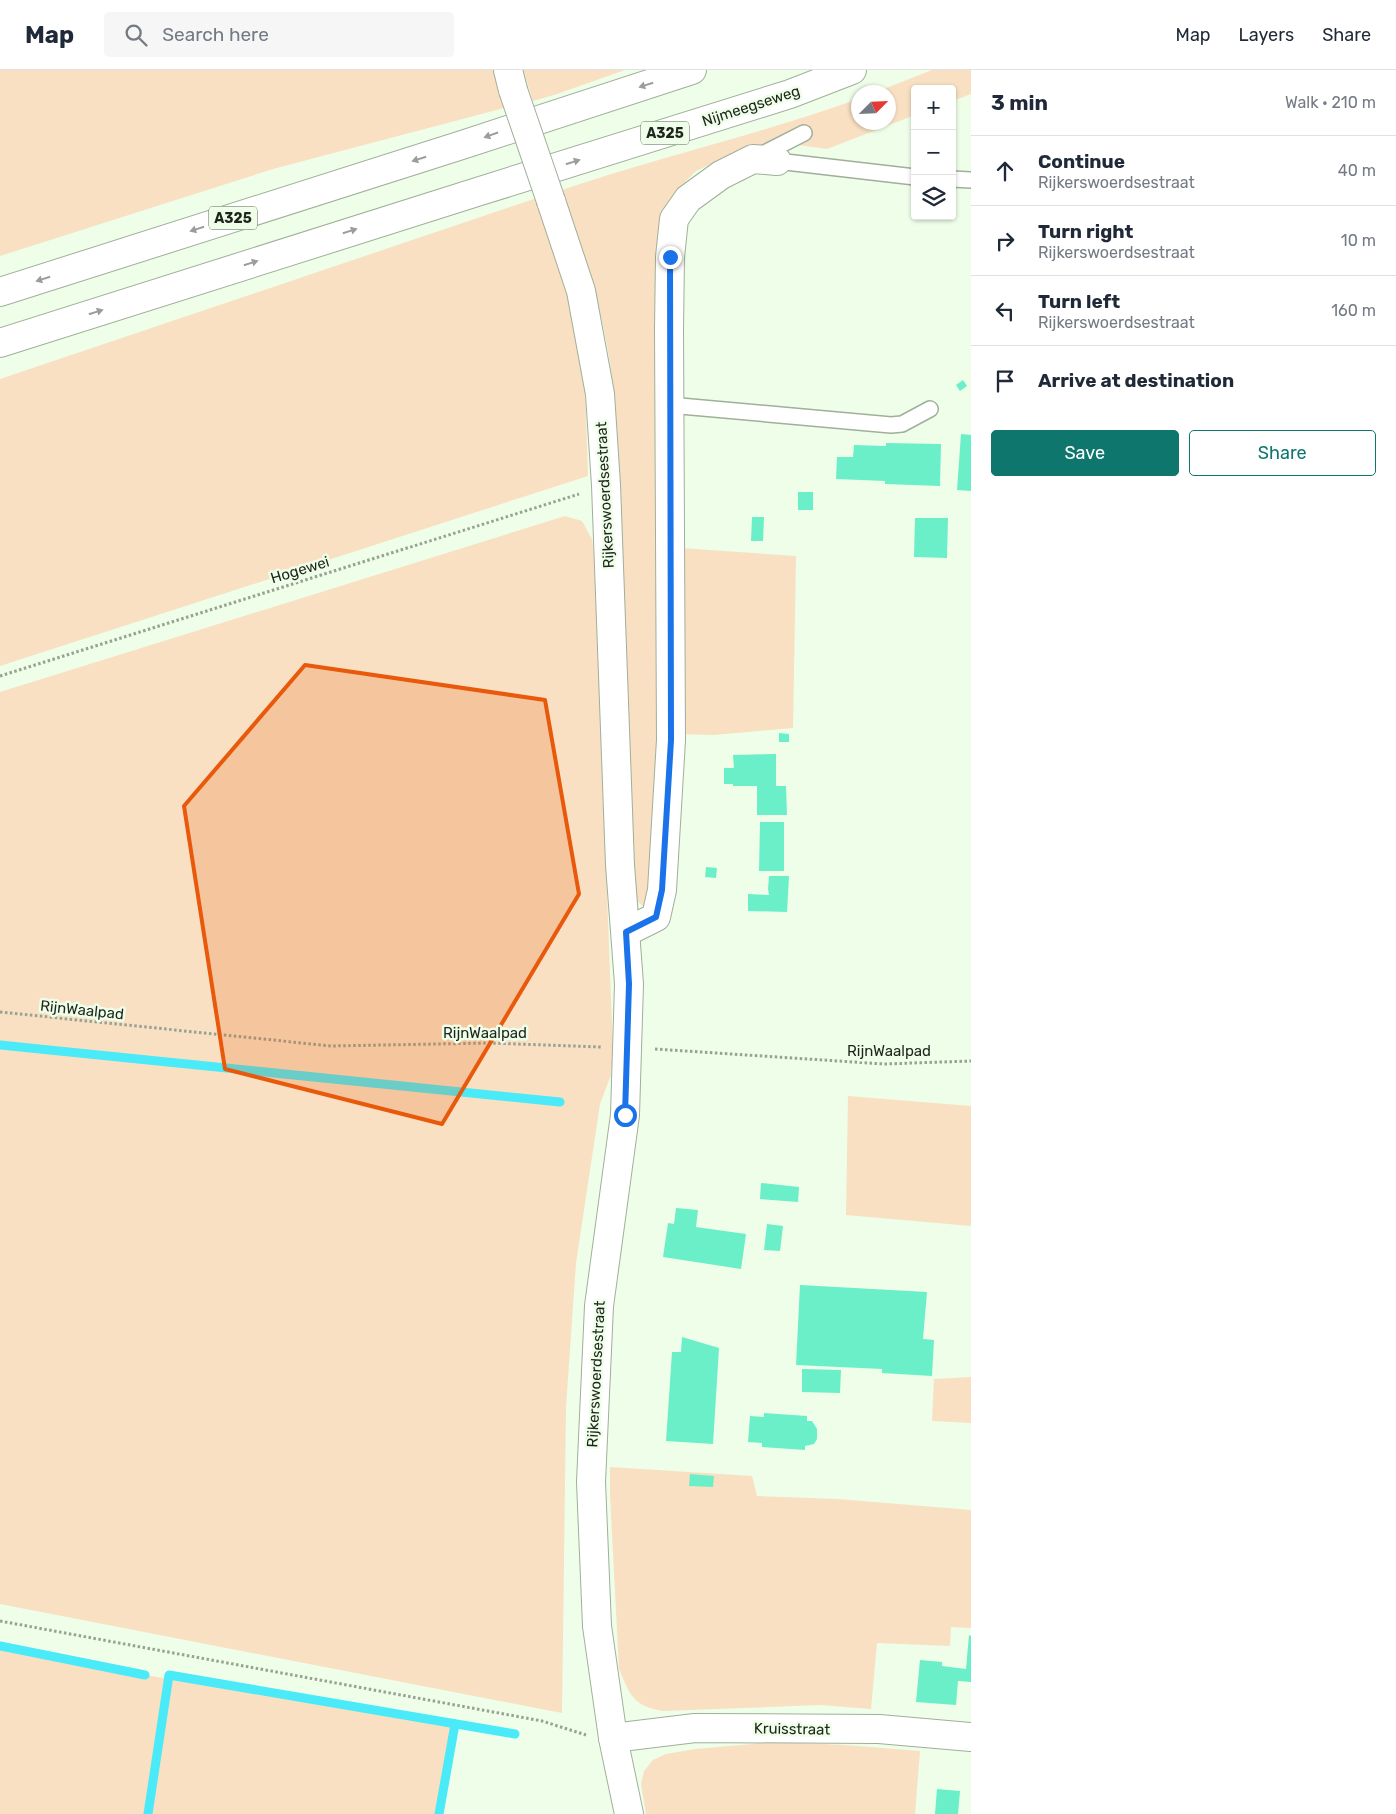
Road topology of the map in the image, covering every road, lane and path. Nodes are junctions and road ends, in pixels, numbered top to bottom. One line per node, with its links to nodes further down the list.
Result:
1 (692, 70): 9 (main road, A325, one-way to 9)
2 (852, 70): 10 (main road, Nijmeegseweg / A325, one-way to 2)
3 (510, 80): 13 (main road, Rijkerswoerdsestraat, bridge)
4 (804, 133): 5 (lane)
5 (765, 160): 6 (lane); 11 (main road)
6 (911, 177)
7 (956, 179): 8 (lane)
8 (971, 180)
9 (0, 292)
10 (0, 343)
11 (669, 404): 12 (lane); 15 (main road)
12 (930, 409)
13 (606, 485): 14 (path, Hogewei); 15 (main road, Rijkerswoerdsestraat)
14 (0, 676)
15 (626, 932): 17 (main road, Rijkerswoerdsestraat)
16 (0, 1012): 17 (path, RijnWaalpad)
17 (627, 1048): 18 (path, RijnWaalpad); 21 (main road, Rijkerswoerdsestraat)
18 (971, 1061)
19 (0, 1622): 21 (path)
20 (971, 1737): 21 (main road, Kruisstraat)
21 (613, 1738): 22 (main road, Rijkerswoerdsestraat)
22 (629, 1814)

